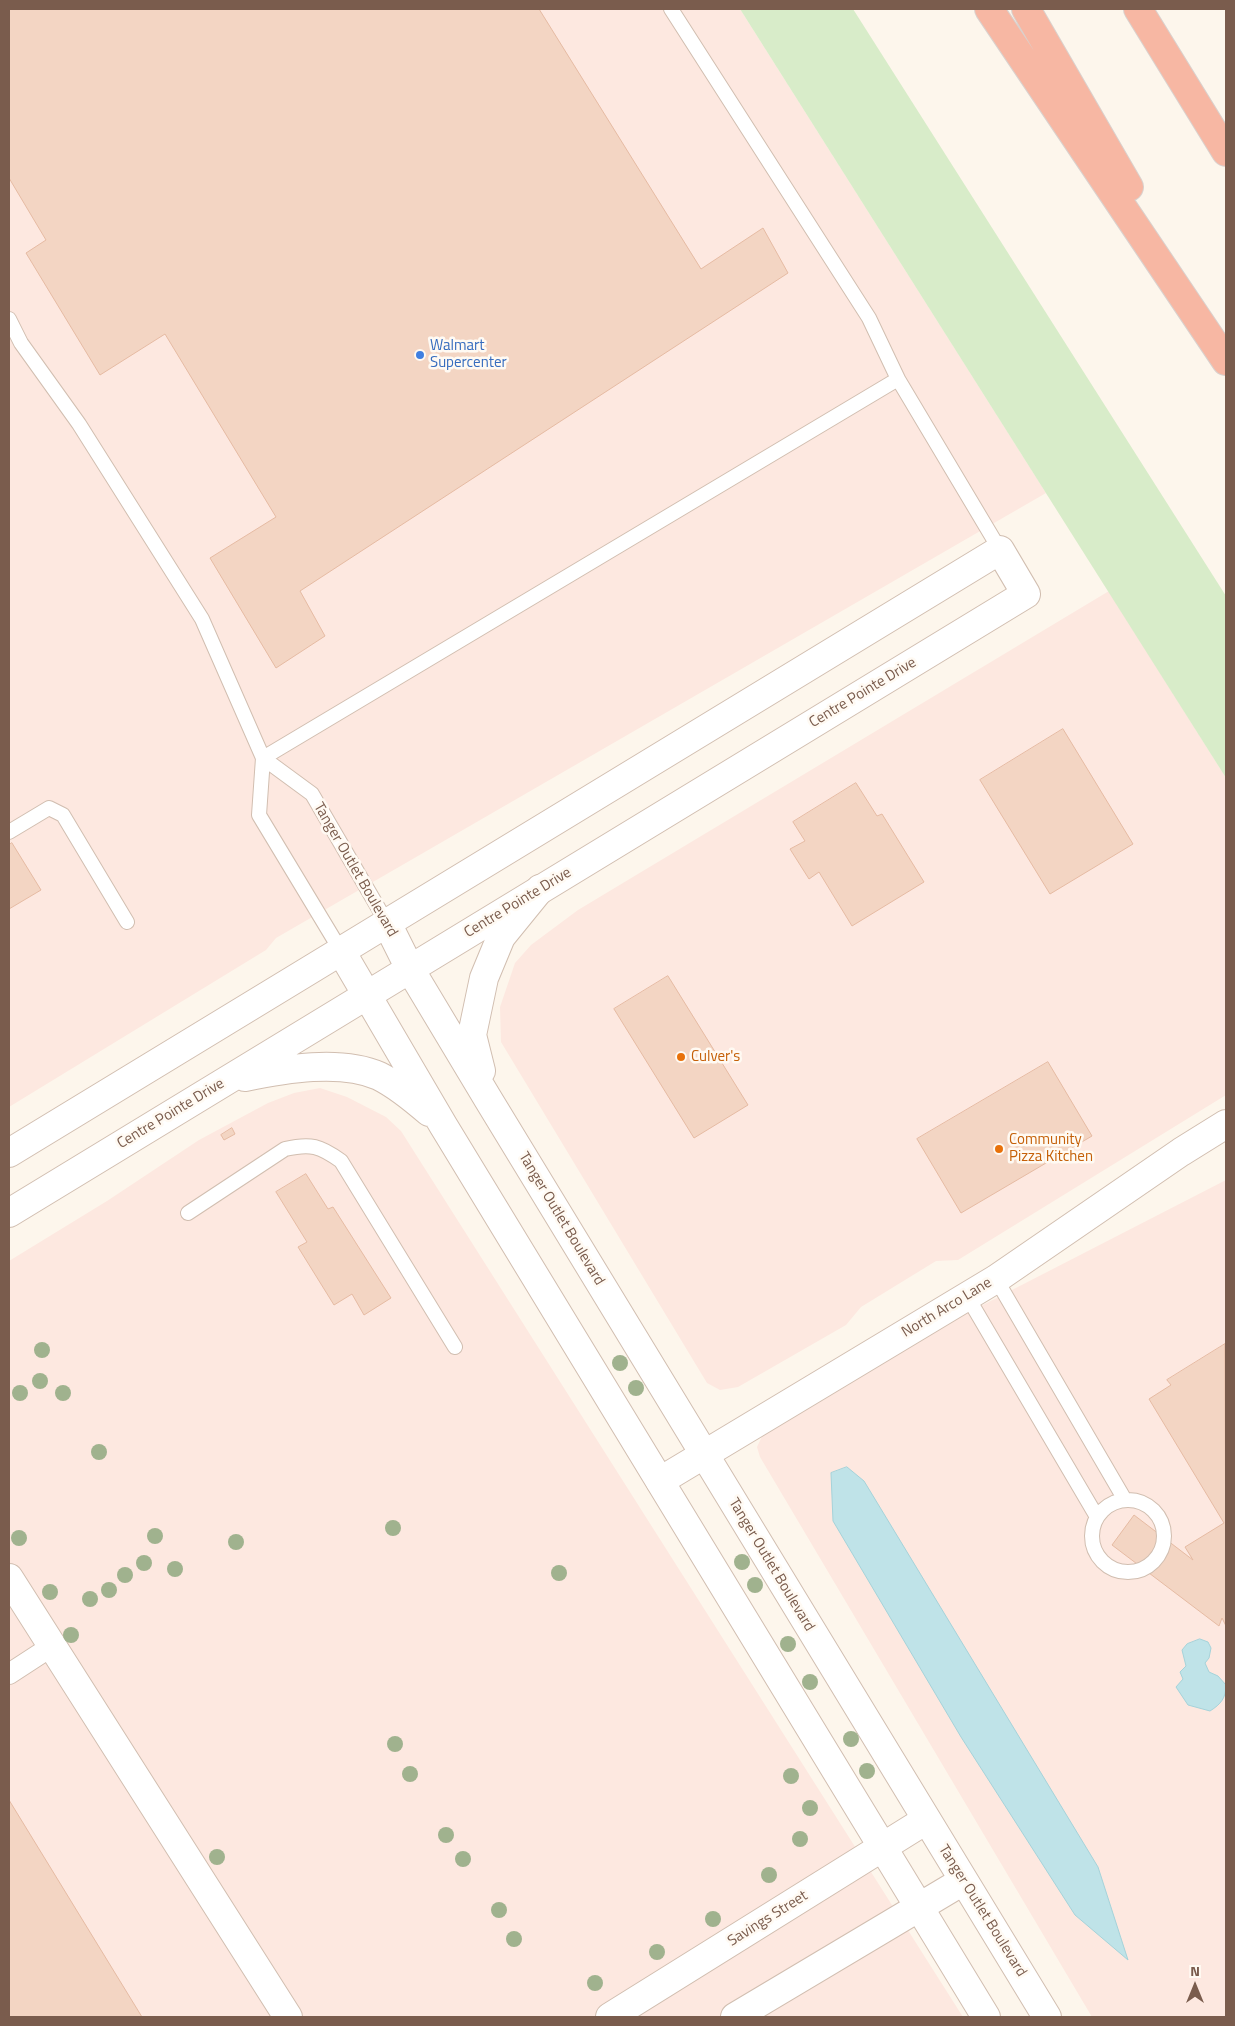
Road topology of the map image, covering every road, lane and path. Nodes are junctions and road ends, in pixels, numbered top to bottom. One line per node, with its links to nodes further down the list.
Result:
1 (671, 9): 9 (lane)
2 (989, 9): 8 (highway)
3 (1026, 9): 7 (highway)
4 (1138, 9): 5 (highway)
5 (1226, 152)
6 (9, 319): 11 (lane)
7 (1226, 355)
8 (1226, 362)
9 (898, 379): 10 (lane); 11 (lane)
10 (1000, 550): 13 (street, Centre Pointe Drive); 15 (street)
11 (263, 758): 15 (lane, Tanger Outlet Boulevard); 16 (lane)
12 (9, 832): 14 (lane)
13 (540, 889): 17 (street, Centre Pointe Drive); 20 (street)
14 (127, 922)
15 (387, 923): 16 (street); 17 (street, Tanger Outlet Boulevard)
16 (340, 951): 18 (street); 23 (street)
17 (410, 968): 18 (street, Centre Pointe Drive); 20 (street, Tanger Outlet Boulevard)
18 (366, 995): 19 (street, Centre Pointe Drive); 22 (street)
19 (224, 1082): 22 (street); 24 (street, Centre Pointe Drive)
20 (488, 1099): 29 (street, Tanger Outlet Boulevard)
21 (1226, 1124): 26 (street, North Arco Lane)
22 (443, 1125): 30 (street)
23 (9, 1153)
24 (9, 1212)
25 (188, 1213): 28 (lane)
26 (996, 1280): 27 (street, North Arco Lane); 31 (lane)
27 (967, 1296): 29 (street, North Arco Lane); 32 (lane)
28 (455, 1347)
29 (704, 1454): 30 (street, North Arco Lane); 36 (street, Tanger Outlet Boulevard)
30 (660, 1481): 37 (street)
31 (1125, 1500): 32 (lane); 32 (lane)
32 (1097, 1517)
33 (9, 1578): 34 (street)
34 (52, 1646): 35 (street); 40 (street)
35 (9, 1674)
36 (926, 1820): 37 (street, Savings Street); 38 (street, Tanger Outlet Boulevard)
37 (882, 1847): 39 (street); 41 (street, Savings Street)
38 (963, 1881): 39 (street); 44 (street, Tanger Outlet Boulevard)
39 (919, 1907): 42 (street); 43 (street)
40 (288, 2017)
41 (610, 2017)
42 (736, 2017)
43 (986, 2017)
44 (1047, 2017)

